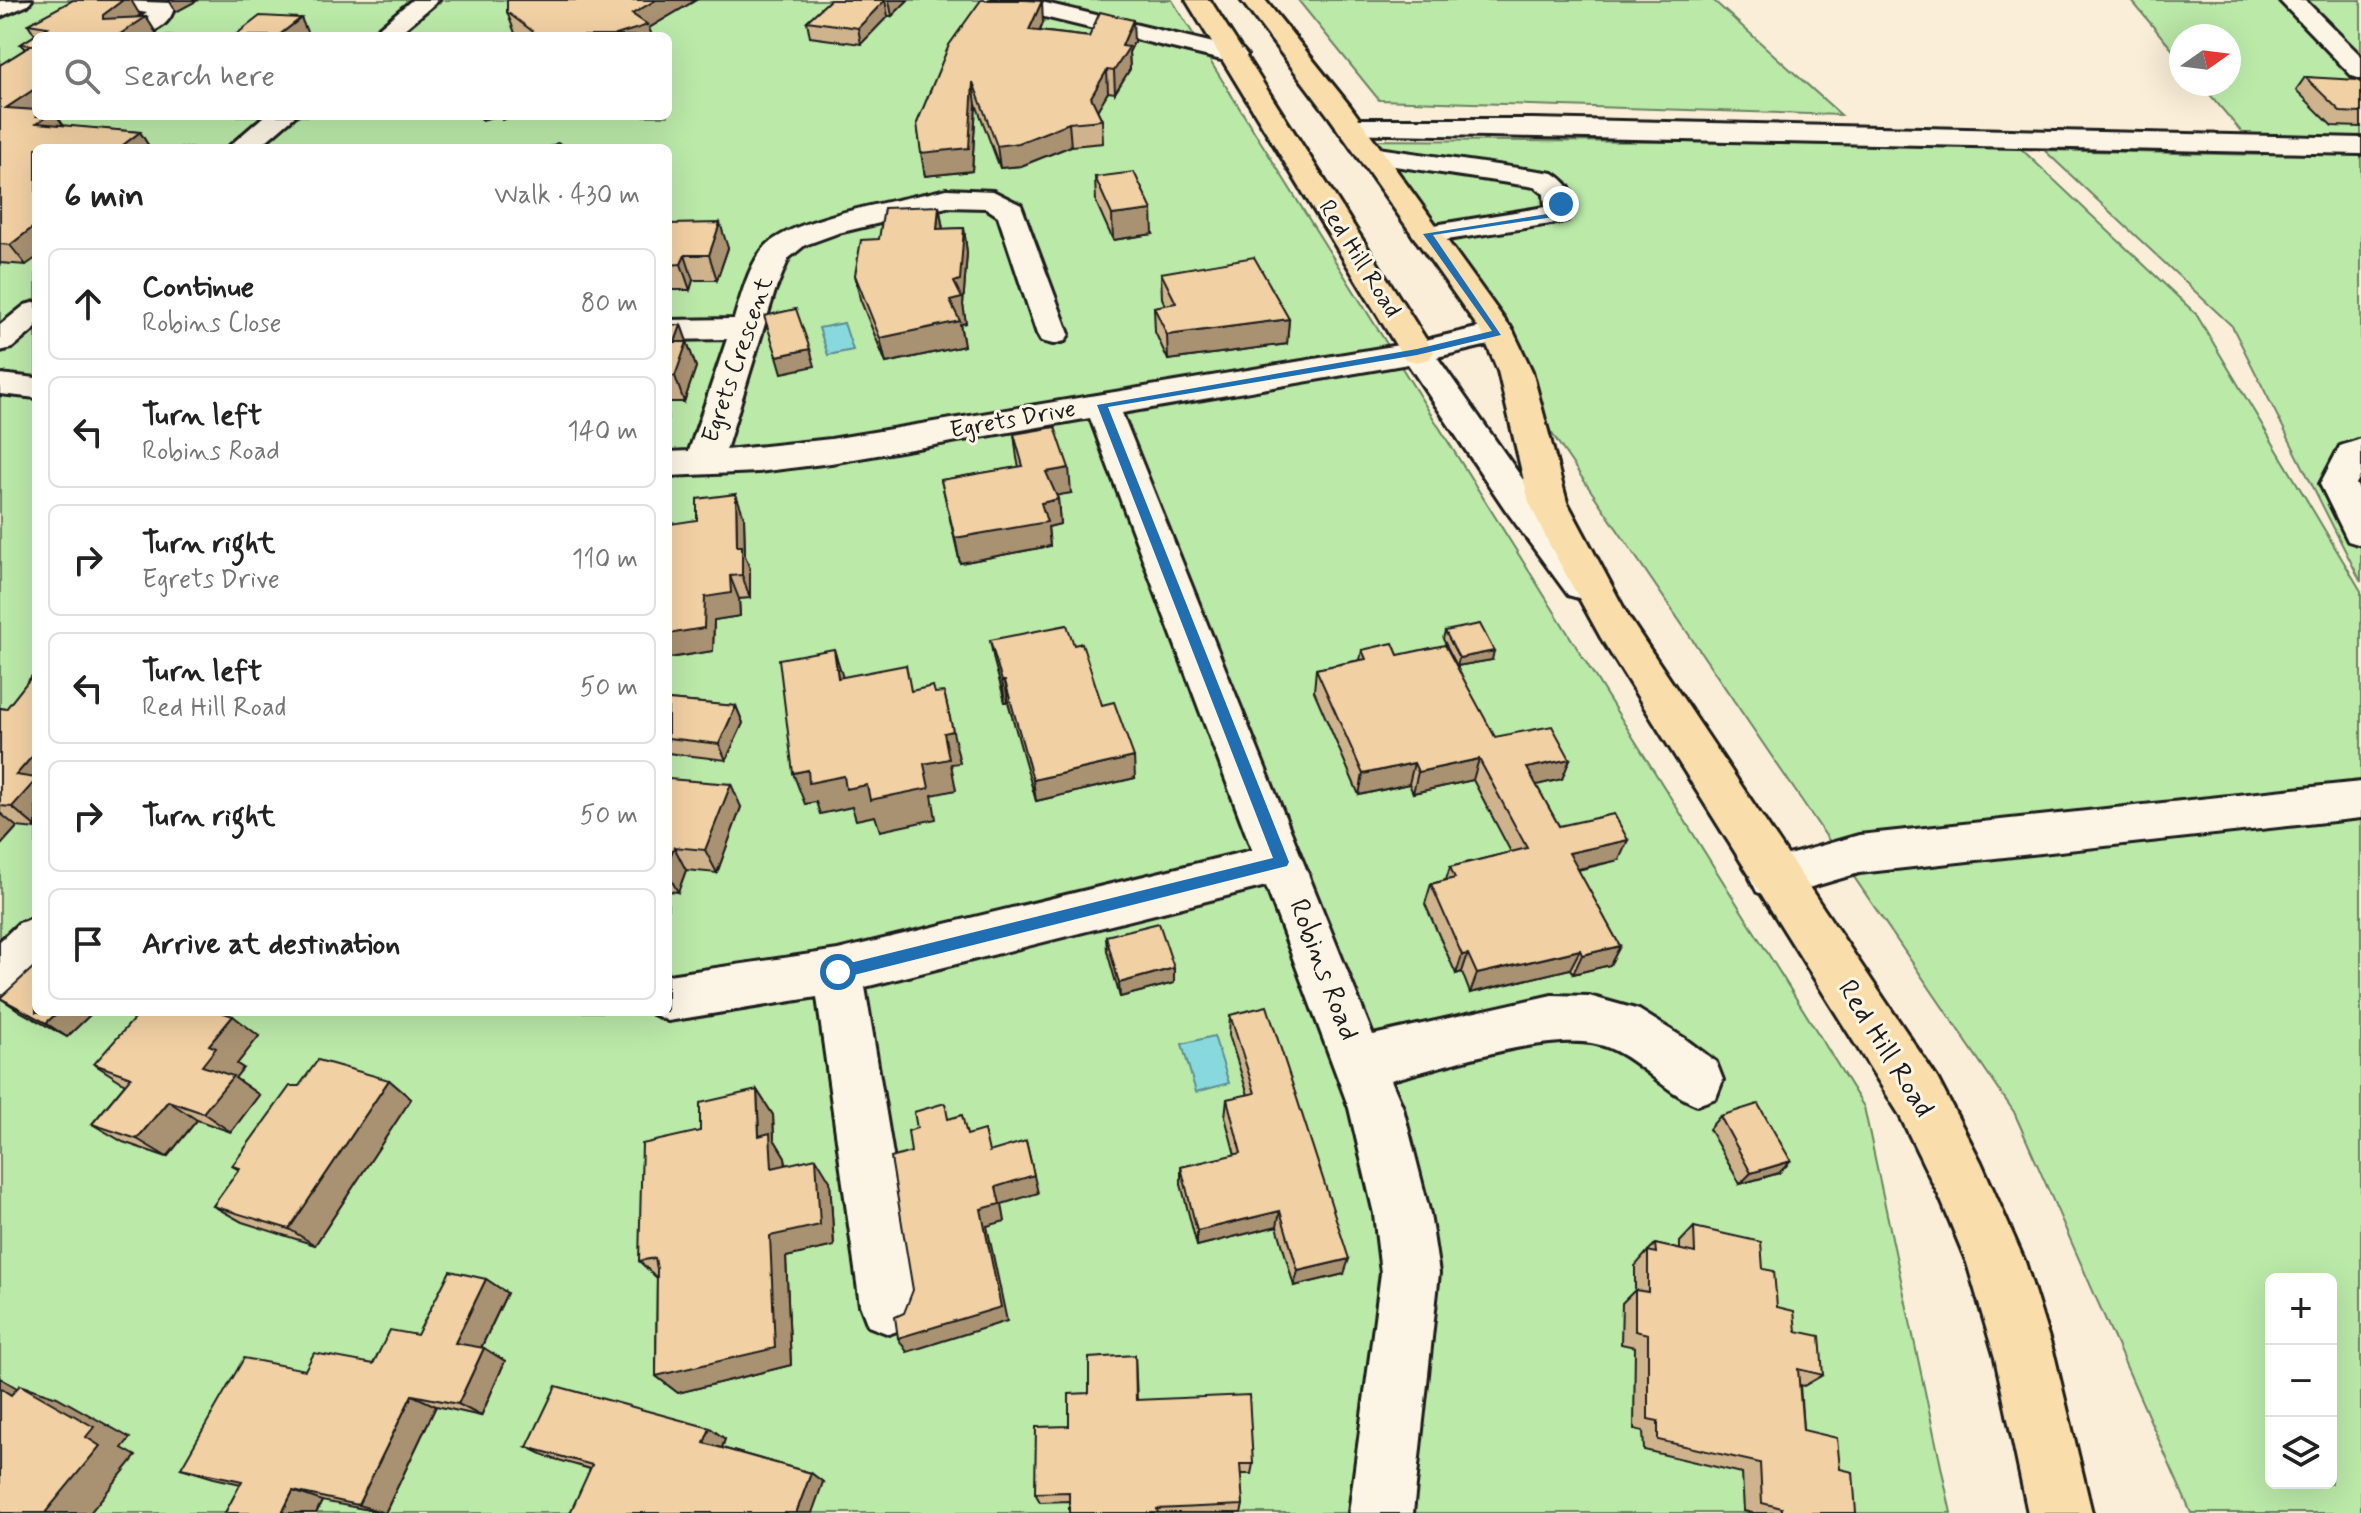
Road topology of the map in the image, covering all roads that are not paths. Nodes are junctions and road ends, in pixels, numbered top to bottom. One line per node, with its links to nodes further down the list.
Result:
1 (20, 0): 8 (street)
2 (108, 0): 9 (street)
3 (1003, 0): 11 (street)
4 (1198, 0): 11 (main road, Red Hill Road)
5 (1253, 0): 13 (main road, Red Hill Road)
6 (2291, 0): 12 (street)
7 (419, 6): 10 (street)
8 (0, 10)
9 (135, 32)
10 (386, 32)
11 (1234, 55): 25 (main road, Red Hill Road)
12 (2361, 71)
13 (1345, 119): 16 (street); 17 (main road, Red Hill Road)
14 (276, 120): 15 (street)
15 (246, 144)
16 (2361, 146)
17 (1371, 155): 18 (main road, Red Hill Road); 18 (street)
18 (1427, 234): 22 (main road, Red Hill Road)
19 (32, 315): 24 (street)
20 (746, 329): 21 (street); 23 (street, Egrets Crescent); 30 (street, Egrets Crescent)
21 (672, 330)
22 (1498, 333): 25 (street, Egrets Drive); 33 (main road, Red Hill Road)
23 (1053, 334)
24 (0, 341)
25 (1417, 352): 28 (street, Egrets Drive); 33 (street, Red Hill Road)
26 (0, 384): 27 (street)
27 (32, 388)
28 (1102, 405): 30 (street, Egrets Drive); 35 (street, Robins Road)
29 (2361, 451): 32 (street)
30 (704, 462): 31 (street, Egrets Drive)
31 (672, 464)
32 (2361, 532)
33 (1615, 628): 36 (main road, Red Hill Road)
34 (2361, 800): 36 (street)
35 (1282, 862): 38 (street); 41 (street, Robins Road)
36 (1774, 878): 45 (main road, Red Hill Road)
37 (32, 942): 39 (street)
38 (838, 972): 40 (street); 43 (street)
39 (0, 973)
40 (672, 997)
41 (1359, 1063): 42 (street); 44 (street, Robins Road)
42 (1697, 1080)
43 (889, 1305)
44 (1381, 1513)
45 (2060, 1513)

